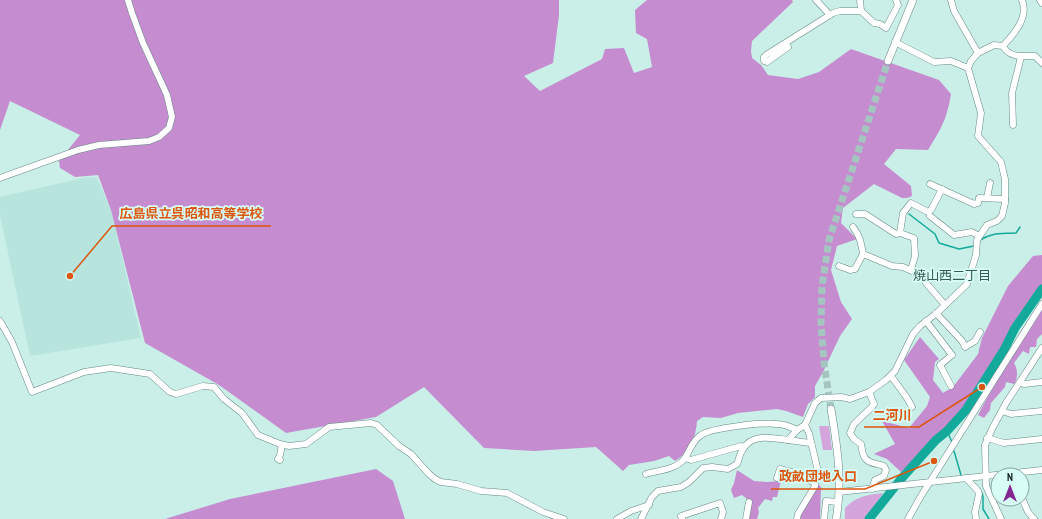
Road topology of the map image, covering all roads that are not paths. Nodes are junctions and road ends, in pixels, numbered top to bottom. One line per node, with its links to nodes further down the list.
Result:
1 (128, 0): 22 (street)
2 (816, 0): 12 (street)
3 (860, 0): 11 (street)
4 (913, 0): 10 (main road)
5 (951, 0): 16 (street)
6 (1022, 0): 14 (street)
7 (1040, 0): 9 (street)
8 (897, 2): 10 (street); 11 (street)
9 (1042, 3)
10 (909, 10): 13 (main road)
11 (861, 11): 12 (street)
12 (830, 16): 15 (street)
13 (896, 42): 18 (main road); 20 (street)
14 (1003, 46): 16 (street); 17 (street)
15 (788, 47)
16 (978, 53): 20 (street)
17 (1021, 56): 19 (street); 21 (street)
18 (888, 61)
19 (1042, 63)
20 (968, 68): 29 (street)
21 (1013, 125)
22 (0, 178)
23 (990, 183): 28 (street)
24 (930, 184): 25 (street)
25 (942, 189): 27 (street); 33 (street)
26 (980, 190): 27 (street)
27 (979, 198): 28 (street)
28 (986, 198): 29 (street)
29 (1005, 199): 34 (street)
30 (856, 214): 33 (street)
31 (930, 216): 34 (street)
32 (853, 227): 35 (street)
33 (900, 233): 37 (street)
34 (979, 236): 39 (street)
35 (864, 254): 36 (street); 37 (street)
36 (839, 266)
37 (911, 270): 39 (street)
38 (1042, 304): 71 (street)
39 (945, 305): 40 (street)
40 (936, 313): 42 (street); 43 (street)
41 (0, 321): 60 (street)
42 (926, 321): 45 (street); 48 (street)
43 (980, 332)
44 (1042, 348): 46 (street)
45 (891, 376): 49 (street); 50 (street)
46 (1020, 382): 47 (street); 52 (street)
47 (1042, 382)
48 (951, 386)
49 (869, 392): 54 (street); 73 (street)
50 (912, 407)
51 (831, 409): 74 (main road)
52 (1002, 411): 53 (street); 56 (street)
53 (1042, 411)
54 (805, 425): 55 (street); 59 (street)
55 (797, 430): 58 (street); 62 (street)
56 (987, 438): 57 (street); 67 (street)
57 (1042, 439)
58 (788, 440): 59 (street); 61 (street)
59 (810, 443): 72 (street)
60 (282, 445): 63 (street); 79 (street)
61 (744, 447): 62 (street); 77 (street)
62 (685, 458): 66 (street)
63 (280, 460)
64 (1042, 470): 65 (street)
65 (1030, 472)
66 (646, 474)
67 (985, 476): 68 (street); 70 (street); 92 (street)
68 (990, 476)
69 (777, 478): 72 (street)
70 (964, 478): 71 (street); 91 (street)
71 (930, 481): 73 (street); 90 (street)
72 (815, 482): 87 (street)
73 (872, 489): 74 (street)
74 (839, 492): 76 (main road)
75 (749, 502): 86 (street)
76 (838, 502): 88 (street); 89 (main road)
77 (649, 505): 82 (street); 83 (street)
78 (1026, 507): 93 (street)
79 (543, 512): 80 (street); 81 (street)
80 (548, 519)
81 (564, 519)
82 (617, 519)
83 (641, 519)
84 (682, 519): 85 (street)
85 (721, 519)
86 (746, 519)
87 (796, 519)
88 (824, 519)
89 (836, 519)
90 (908, 519)
91 (976, 519)
92 (1001, 519)
93 (1034, 519)

